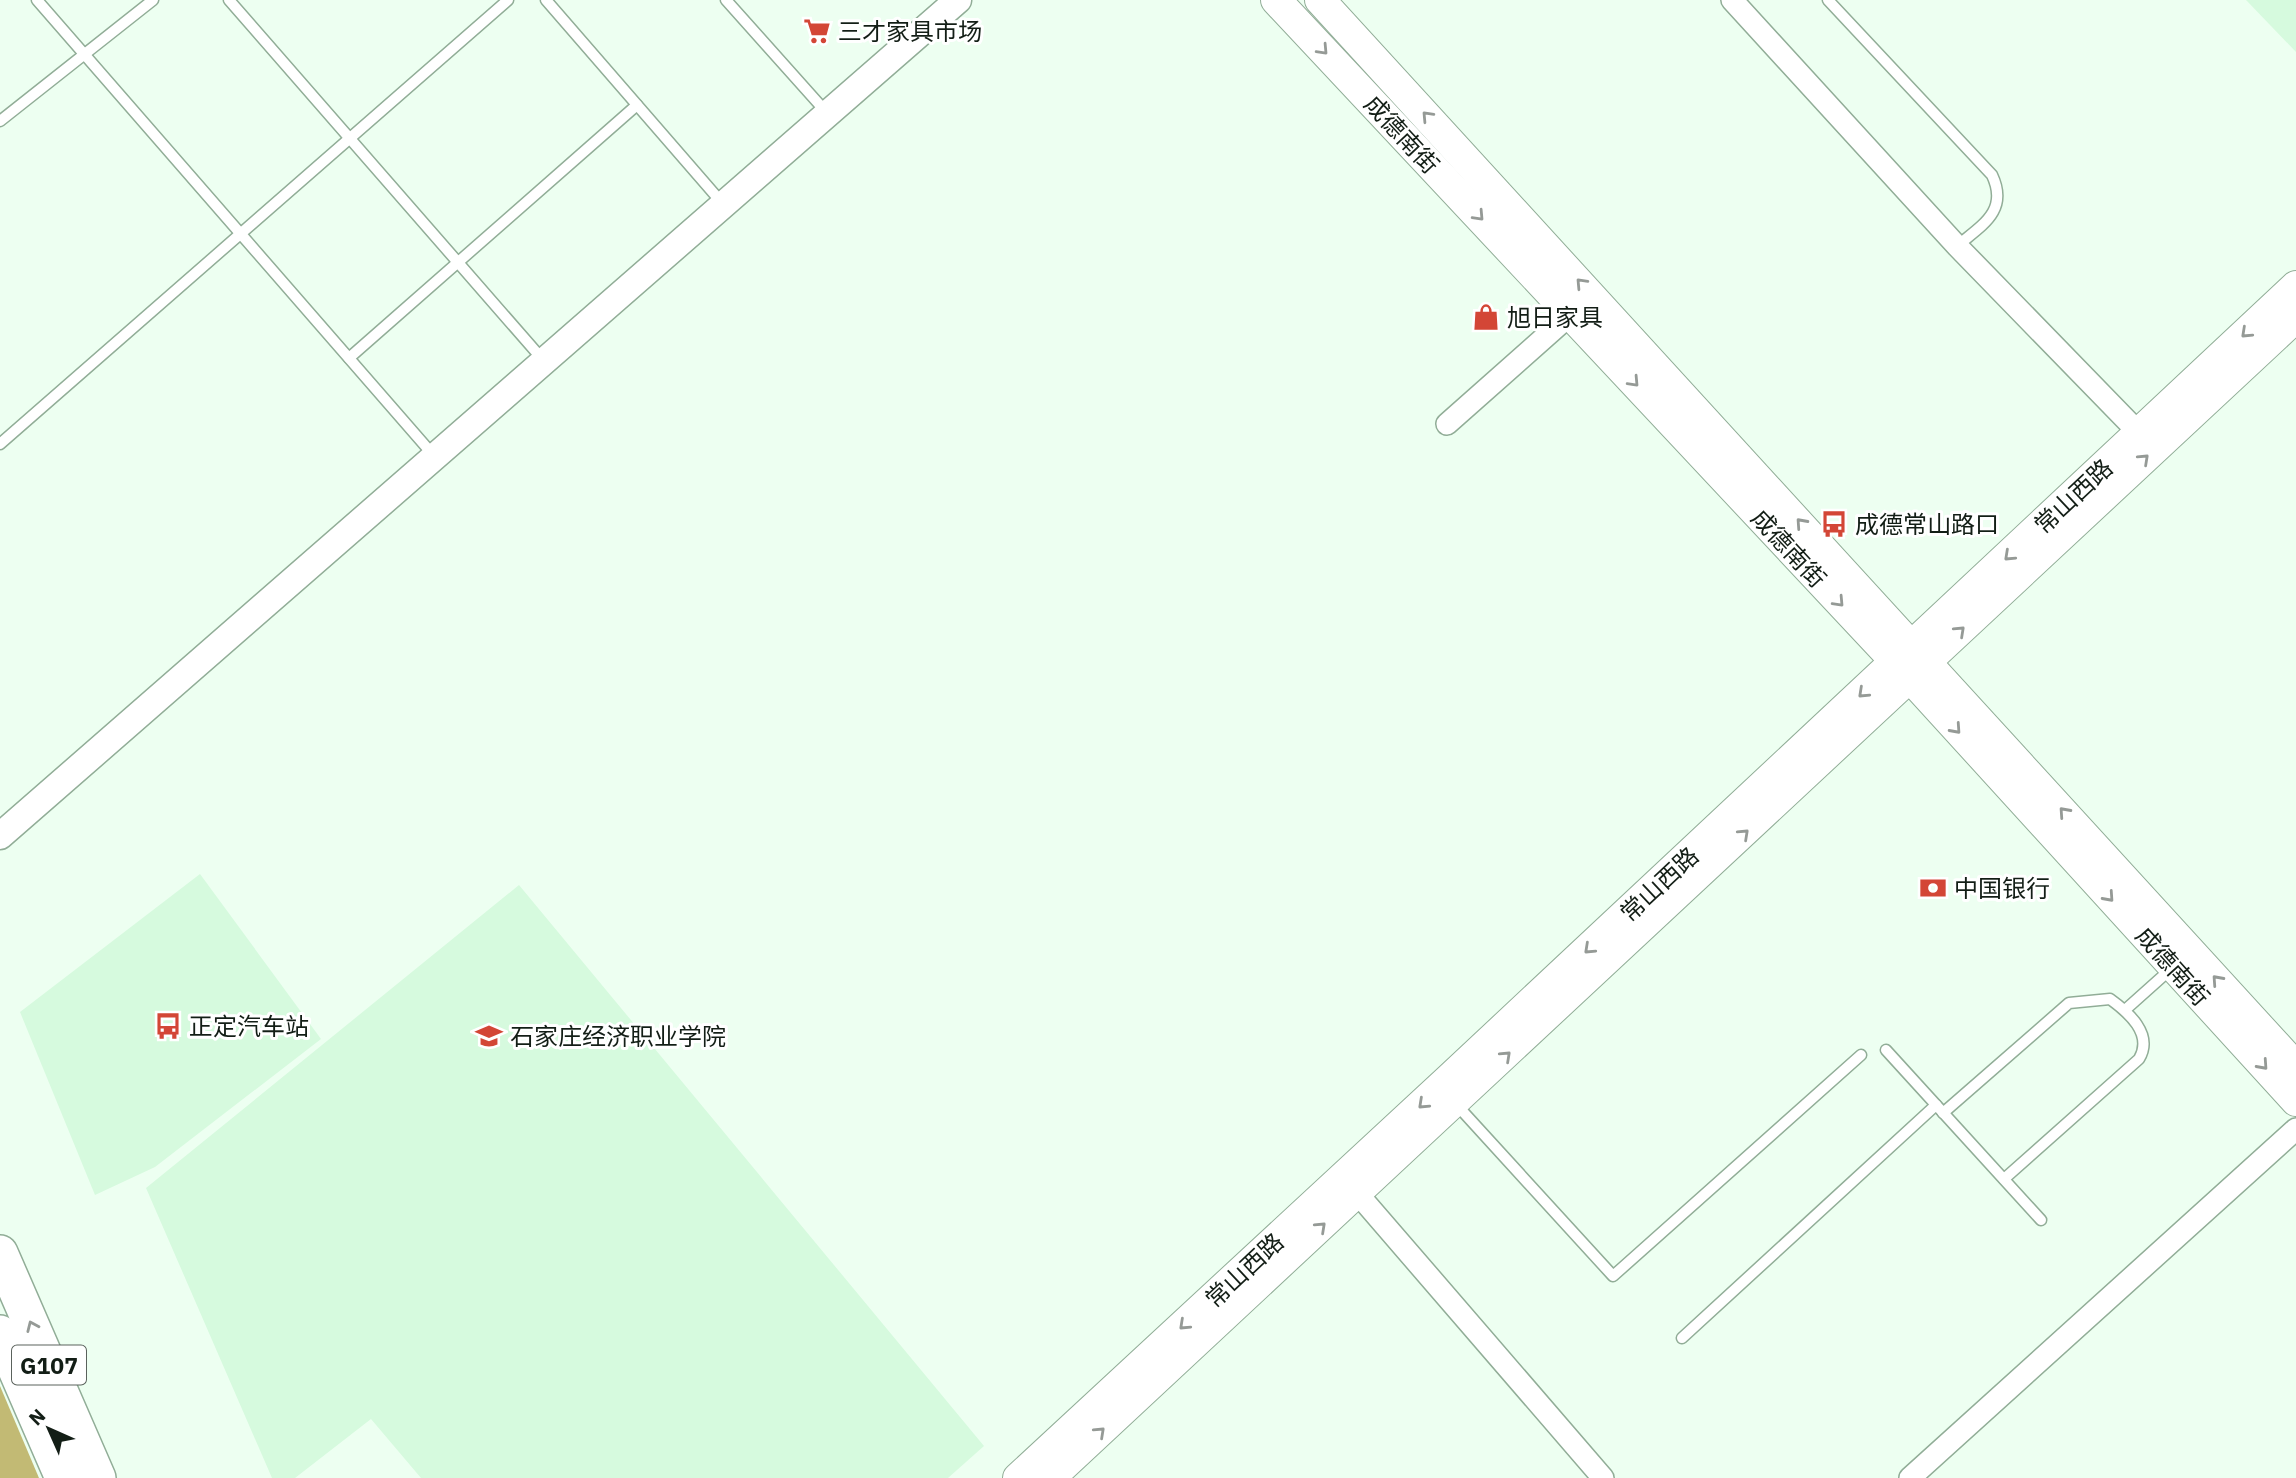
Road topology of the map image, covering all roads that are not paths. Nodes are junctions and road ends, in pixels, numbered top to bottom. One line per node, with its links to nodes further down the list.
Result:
1 (37, 0): 12 (lane)
2 (153, 0): 12 (lane)
3 (229, 0): 16 (lane)
4 (508, 0): 16 (lane)
5 (546, 0): 13 (lane)
6 (726, 0): 14 (lane)
7 (958, 0): 14 (street)
8 (1276, 0): 22 (main road, 成德南街, one-way to 22)
9 (1320, 0): 30 (main road, 成德南街, one-way to 9)
10 (1732, 0): 19 (street)
11 (1828, 0): 19 (lane)
12 (84, 54): 15 (lane); 18 (lane)
13 (637, 105): 17 (lane); 20 (lane)
14 (828, 114): 17 (street)
15 (0, 121)
16 (350, 139): 18 (lane); 20 (lane)
17 (723, 205): 25 (street)
18 (241, 234): 24 (lane); 28 (lane)
19 (1957, 246): 27 (street)
20 (458, 262): 24 (lane); 25 (lane)
21 (2296, 286): 27 (main road, 常山西路, one-way to 27)
22 (1571, 314): 26 (street); 30 (main road, 成德南街, one-way to 30)
23 (2296, 317): 30 (main road, 常山西路, one-way to 23)
24 (349, 358): 29 (lane)
25 (544, 361): 29 (street)
26 (1447, 424)
27 (2140, 434): 30 (main road, 常山西路, one-way to 30)
28 (0, 444)
29 (435, 457): 31 (street)
30 (1911, 662): 32 (main road, 成德南街, one-way to 32); 36 (main road, 成德南街, one-way to 30); 38 (main road, 常山西路, one-way to 30); 49 (main road, 常山西路, one-way to 49)
31 (0, 836)
32 (2174, 967): 33 (lane); 37 (main road, 成德南街, one-way to 37)
33 (2125, 1010): 39 (lane); 41 (lane)
34 (1886, 1050): 39 (lane)
35 (1861, 1055): 38 (lane)
36 (2296, 1067)
37 (2296, 1101)
38 (1455, 1103): 42 (main road, 常山西路)
39 (1939, 1109): 41 (lane); 46 (lane)
40 (2296, 1129): 52 (street)
41 (2004, 1179): 43 (lane)
42 (1357, 1193): 50 (main road, 常山西路, one-way to 42); 51 (street)
43 (2041, 1220)
44 (0, 1253): 48 (highway, G107, one-way to 44)
45 (0, 1333): 47 (highway, G107)
46 (1682, 1338)
47 (63, 1478)
48 (98, 1478)
49 (1018, 1478)
50 (1050, 1478)
51 (1603, 1478)
52 (1910, 1478)

